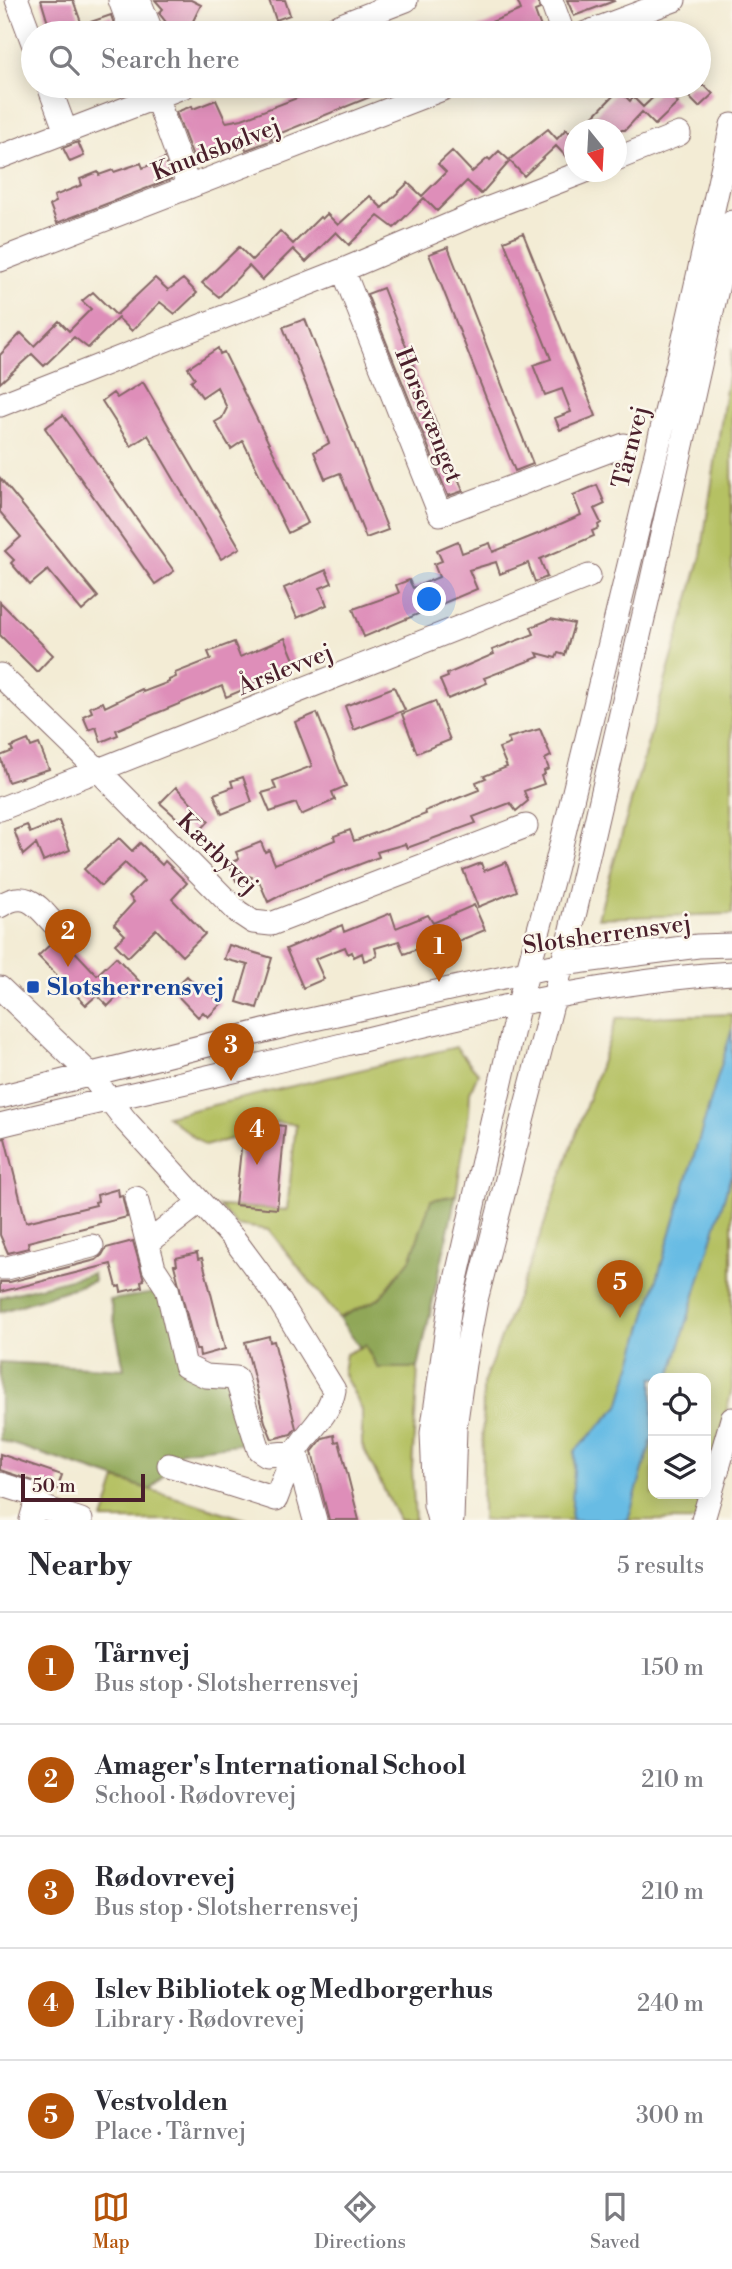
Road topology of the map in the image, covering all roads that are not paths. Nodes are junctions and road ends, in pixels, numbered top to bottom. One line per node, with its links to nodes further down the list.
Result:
1 (17, 0): 7 (street)
2 (120, 0): 8 (street)
3 (139, 0): 9 (street)
4 (407, 0): 10 (street)
5 (551, 0): 11 (street)
6 (674, 0): 12 (street)
7 (25, 21)
8 (128, 21)
9 (147, 21)
10 (370, 21)
11 (559, 21)
12 (618, 21)
13 (53, 98): 18 (street)
14 (147, 98): 18 (street)
15 (170, 98): 23 (street)
16 (419, 98): 23 (street, Knudsbølvej)
17 (732, 125): 38 (street, Tårnvej)
18 (66, 132): 21 (street)
19 (679, 134): 20 (street)
20 (627, 155)
21 (0, 157)
22 (564, 179): 26 (street)
23 (189, 187): 25 (street, Knudsbølvej)
24 (732, 222): 37 (street, Tårnvej)
25 (0, 260)
26 (343, 270): 27 (street); 28 (street, Horsevænget)
27 (0, 405)
28 (624, 445)
29 (589, 576): 31 (street, Årslevvej)
30 (0, 675): 31 (street, Kærbyvej)
31 (99, 771): 32 (street, Årslevvej); 33 (street, Kærbyvej)
32 (0, 809)
33 (526, 826)
34 (0, 906): 35 (street)
35 (58, 928)
36 (732, 945): 37 (street, Slotsherrensvej)
37 (562, 964): 38 (street, Slotsherrensvej); 41 (street, Tårnvej)
38 (528, 971): 42 (street, Tårnvej); 43 (street, Slotsherrensvej)
39 (732, 972): 41 (street)
40 (0, 988): 43 (street)
41 (553, 997): 42 (street); 60 (street, Tårnvej)
42 (519, 1003): 45 (street); 59 (street, Tårnvej)
43 (90, 1074): 44 (street, Slotsherrensvej); 45 (street)
44 (0, 1097)
45 (108, 1099): 46 (street); 48 (street)
46 (0, 1125)
47 (135, 1198): 49 (street)
48 (200, 1202): 49 (street); 53 (street)
49 (148, 1243): 53 (street)
50 (92, 1246): 51 (street)
51 (0, 1268)
52 (732, 1419): 61 (street)
53 (296, 1452): 54 (street); 58 (street)
54 (169, 1465)
55 (0, 1484): 56 (street)
56 (34, 1513): 57 (street)
57 (81, 1520)
58 (315, 1520)
59 (439, 1520)
60 (452, 1520)
61 (703, 1520)

